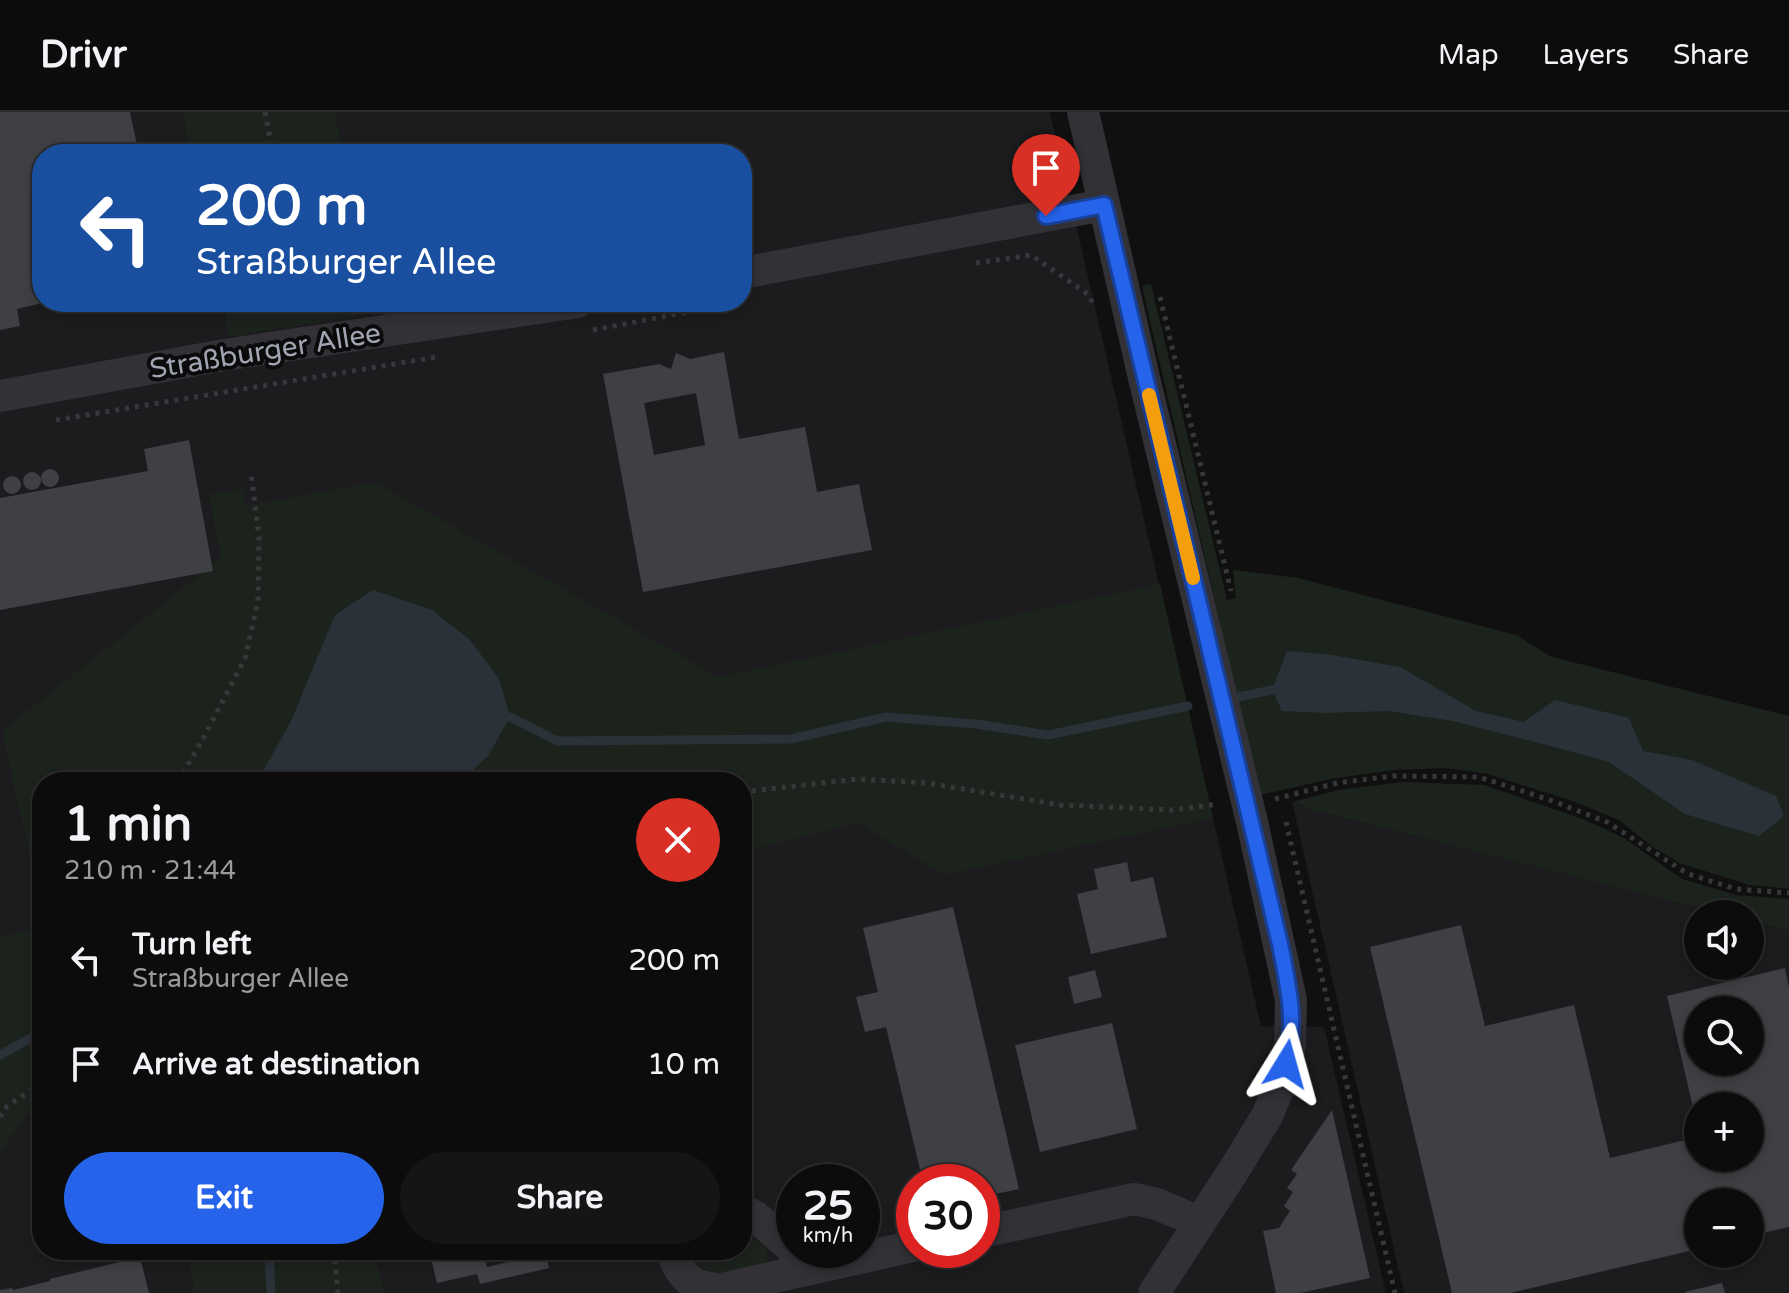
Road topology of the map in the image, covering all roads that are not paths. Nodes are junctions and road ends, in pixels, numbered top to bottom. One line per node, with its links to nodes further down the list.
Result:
1 (1085, 119): 2 (street)
2 (1104, 205): 3 (street); 7 (street)
3 (752, 271)
4 (580, 317): 5 (street, Straßburger Allee)
5 (0, 396)
6 (752, 1215): 11 (street)
7 (1199, 1222): 8 (street); 12 (street)
8 (1000, 1228)
9 (896, 1250): 11 (street)
10 (674, 1260): 11 (street)
11 (800, 1271)
12 (1154, 1293)

